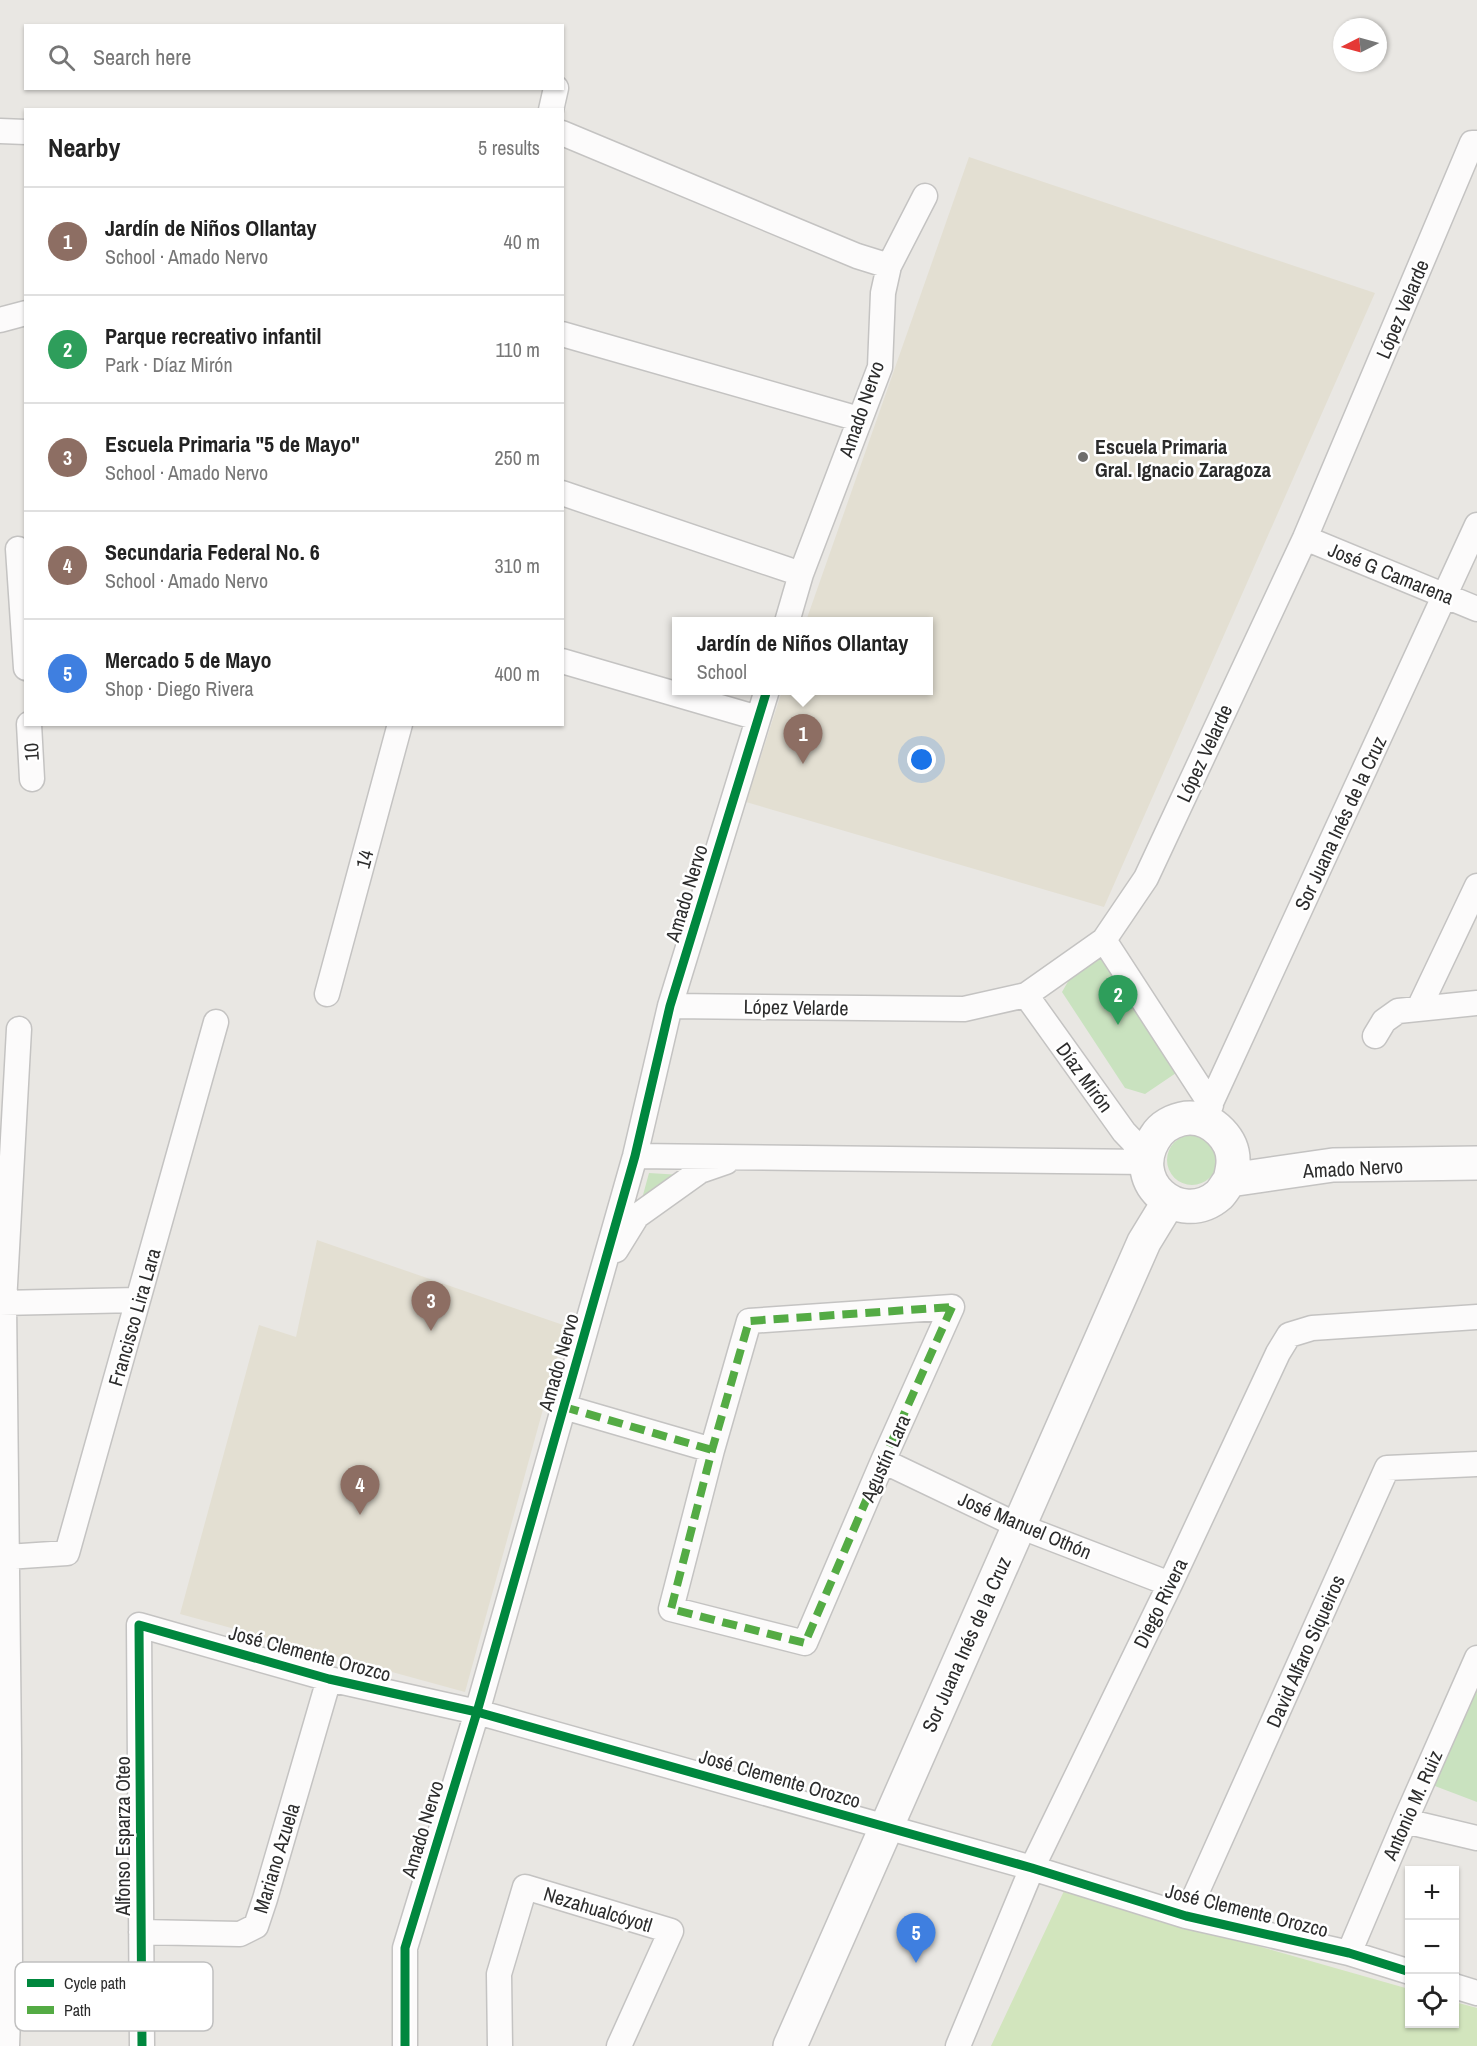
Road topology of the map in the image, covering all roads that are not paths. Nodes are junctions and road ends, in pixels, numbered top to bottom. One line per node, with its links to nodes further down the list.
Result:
1 (556, 90): 2 (street)
2 (551, 108)
3 (0, 131): 4 (street)
4 (24, 132)
5 (564, 134): 8 (street)
6 (1475, 143): 15 (street, López Velarde)
7 (925, 196): 8 (street, Amado Nervo)
8 (889, 266): 12 (street, Amado Nervo)
9 (24, 314): 10 (street)
10 (0, 320)
11 (564, 335): 12 (street)
12 (859, 419): 17 (street, Amado Nervo)
13 (564, 494): 17 (street)
14 (1477, 525): 18 (street, Sor Juana Inés de la Cruz)
15 (1305, 538): 18 (street, José G Camarena); 31 (street, López Velarde)
16 (15, 550): 21 (street)
17 (801, 574): 20 (street, Amado Nervo)
18 (1445, 595): 19 (street, José G Camarena); 40 (street, Sor Juana Inés de la Cruz)
19 (1477, 609)
20 (788, 617)
21 (24, 647)
22 (564, 661): 23 (street)
23 (672, 688)
24 (765, 695): 26 (street, Amado Nervo)
25 (706, 696): 26 (street)
26 (758, 718): 35 (street, Amado Nervo)
27 (29, 726): 29 (street, 10)
28 (399, 726): 32 (street, 14)
29 (32, 779)
30 (1477, 886): 36 (street)
31 (1104, 940): 33 (street, López Velarde); 40 (street)
32 (327, 994)
33 (1026, 995): 35 (street, López Velarde); 43 (street, Díaz Mirón)
34 (1477, 1004): 36 (street)
35 (670, 1006): 41 (street, Amado Nervo)
36 (1419, 1008): 39 (street)
37 (216, 1022): 48 (street, Francisco Lira Lara)
38 (19, 1029): 49 (street)
39 (1375, 1036)
40 (1207, 1112): 43 (main road); 45 (main road)
41 (635, 1156): 42 (street); 47 (street, Amado Nervo)
42 (740, 1157): 43 (street); 47 (street)
43 (1146, 1159): 46 (main road)
44 (1477, 1163): 45 (main road, Amado Nervo)
45 (1230, 1180): 46 (main road)
46 (1169, 1201): 56 (main road, Sor Juana Inés de la Cruz)
47 (602, 1272): 51 (street, Amado Nervo)
48 (138, 1300): 49 (street); 57 (street, Francisco Lira Lara)
49 (2, 1303): 55 (street)
50 (1477, 1317): 58 (street, Diego Rivera)
51 (564, 1407): 52 (street); 62 (street, Amado Nervo)
52 (712, 1450): 53 (street, Agustín Lara); 53 (street, Agustín Lara)
53 (883, 1461): 56 (street, José Manuel Othón)
54 (1477, 1464): 68 (street, David Alfaro Siqueiros)
55 (3, 1523): 57 (street)
56 (1019, 1526): 58 (street, José Manuel Othón); 65 (main road, Sor Juana Inés de la Cruz)
57 (7, 1557): 63 (street)
58 (1170, 1584): 67 (street, Diego Rivera)
59 (139, 1625): 61 (street, José Clemente Orozco); 69 (street, Alfonso Esparza Oteo)
60 (1477, 1658): 64 (street, Antonio M. Ruiz)
61 (329, 1678): 62 (street, José Clemente Orozco); 69 (street, Mariano Azuela)
62 (477, 1712): 65 (street, José Clemente Orozco); 79 (street, Amado Nervo)
63 (5, 1750): 72 (street)
64 (1405, 1821): 66 (street); 70 (street, Antonio M. Ruiz)
65 (885, 1826): 67 (street, José Clemente Orozco); 82 (main road, Sor Juana Inés de la Cruz)
66 (1477, 1838)
67 (1032, 1868): 68 (street, José Clemente Orozco); 83 (street, Diego Rivera)
68 (1186, 1916): 70 (street, José Clemente Orozco)
69 (141, 1932): 71 (street, Alfonso Esparza Oteo)
70 (1349, 1953): 73 (street, José Clemente Orozco)
71 (141, 1962)
72 (5, 1965): 77 (street)
73 (1405, 1970)
74 (1459, 1987): 75 (street)
75 (1477, 1993)
76 (142, 2031): 78 (street, Alfonso Esparza Oteo)
77 (7, 2046)
78 (142, 2046)
79 (405, 2046)
80 (500, 2046): 81 (street, Nezahualcóyotl)
81 (619, 2046)
82 (790, 2046)
83 (958, 2046)

